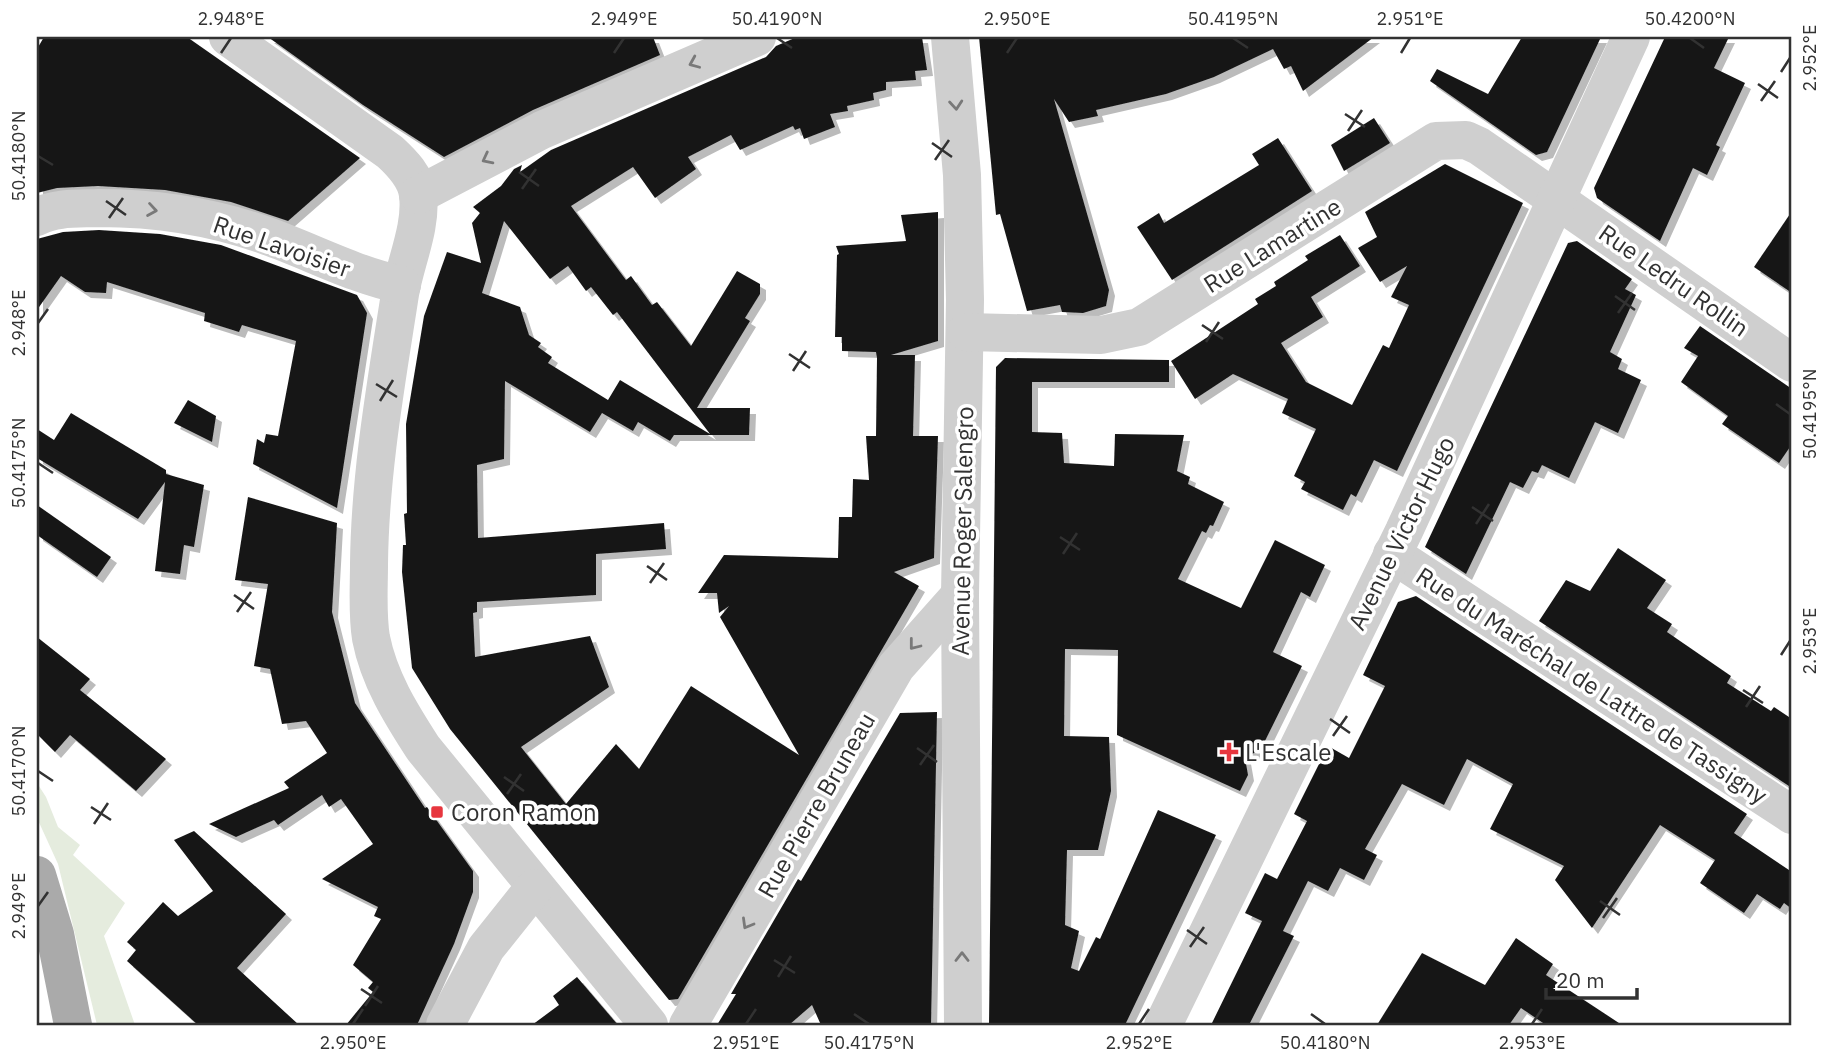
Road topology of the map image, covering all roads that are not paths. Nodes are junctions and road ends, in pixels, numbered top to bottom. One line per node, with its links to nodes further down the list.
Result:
1 (228, 37): 5 (street)
2 (757, 37): 5 (street, one-way to 5)
3 (950, 37): 9 (street, Avenue Roger Salengro, one-way to 9)
4 (1631, 37): 6 (street, Avenue Victor Hugo)
5 (418, 195): 8 (street)
6 (1556, 198): 9 (street, Rue Lamartine); 10 (street, Rue Ledru Rollin); 11 (street, Avenue Victor Hugo)
7 (37, 217): 8 (street, Rue Lavoisier, one-way to 8)
8 (401, 285): 15 (street)
9 (966, 332): 12 (street, Avenue Roger Salengro)
10 (1792, 363)
11 (1392, 554): 13 (street, Rue du Maréchal de Lattre de Tassigny); 21 (street, Avenue Victor Hugo)
12 (960, 595): 19 (street, Rue Pierre Bruneau, one-way to 19); 20 (street, Avenue Roger Salengro, one-way to 12)
13 (1792, 815)
14 (37, 875): 16 (main road)
15 (534, 888): 17 (street); 18 (street)
16 (73, 1025)
17 (445, 1025)
18 (649, 1025)
19 (688, 1025)
20 (963, 1025)
21 (1163, 1025)

